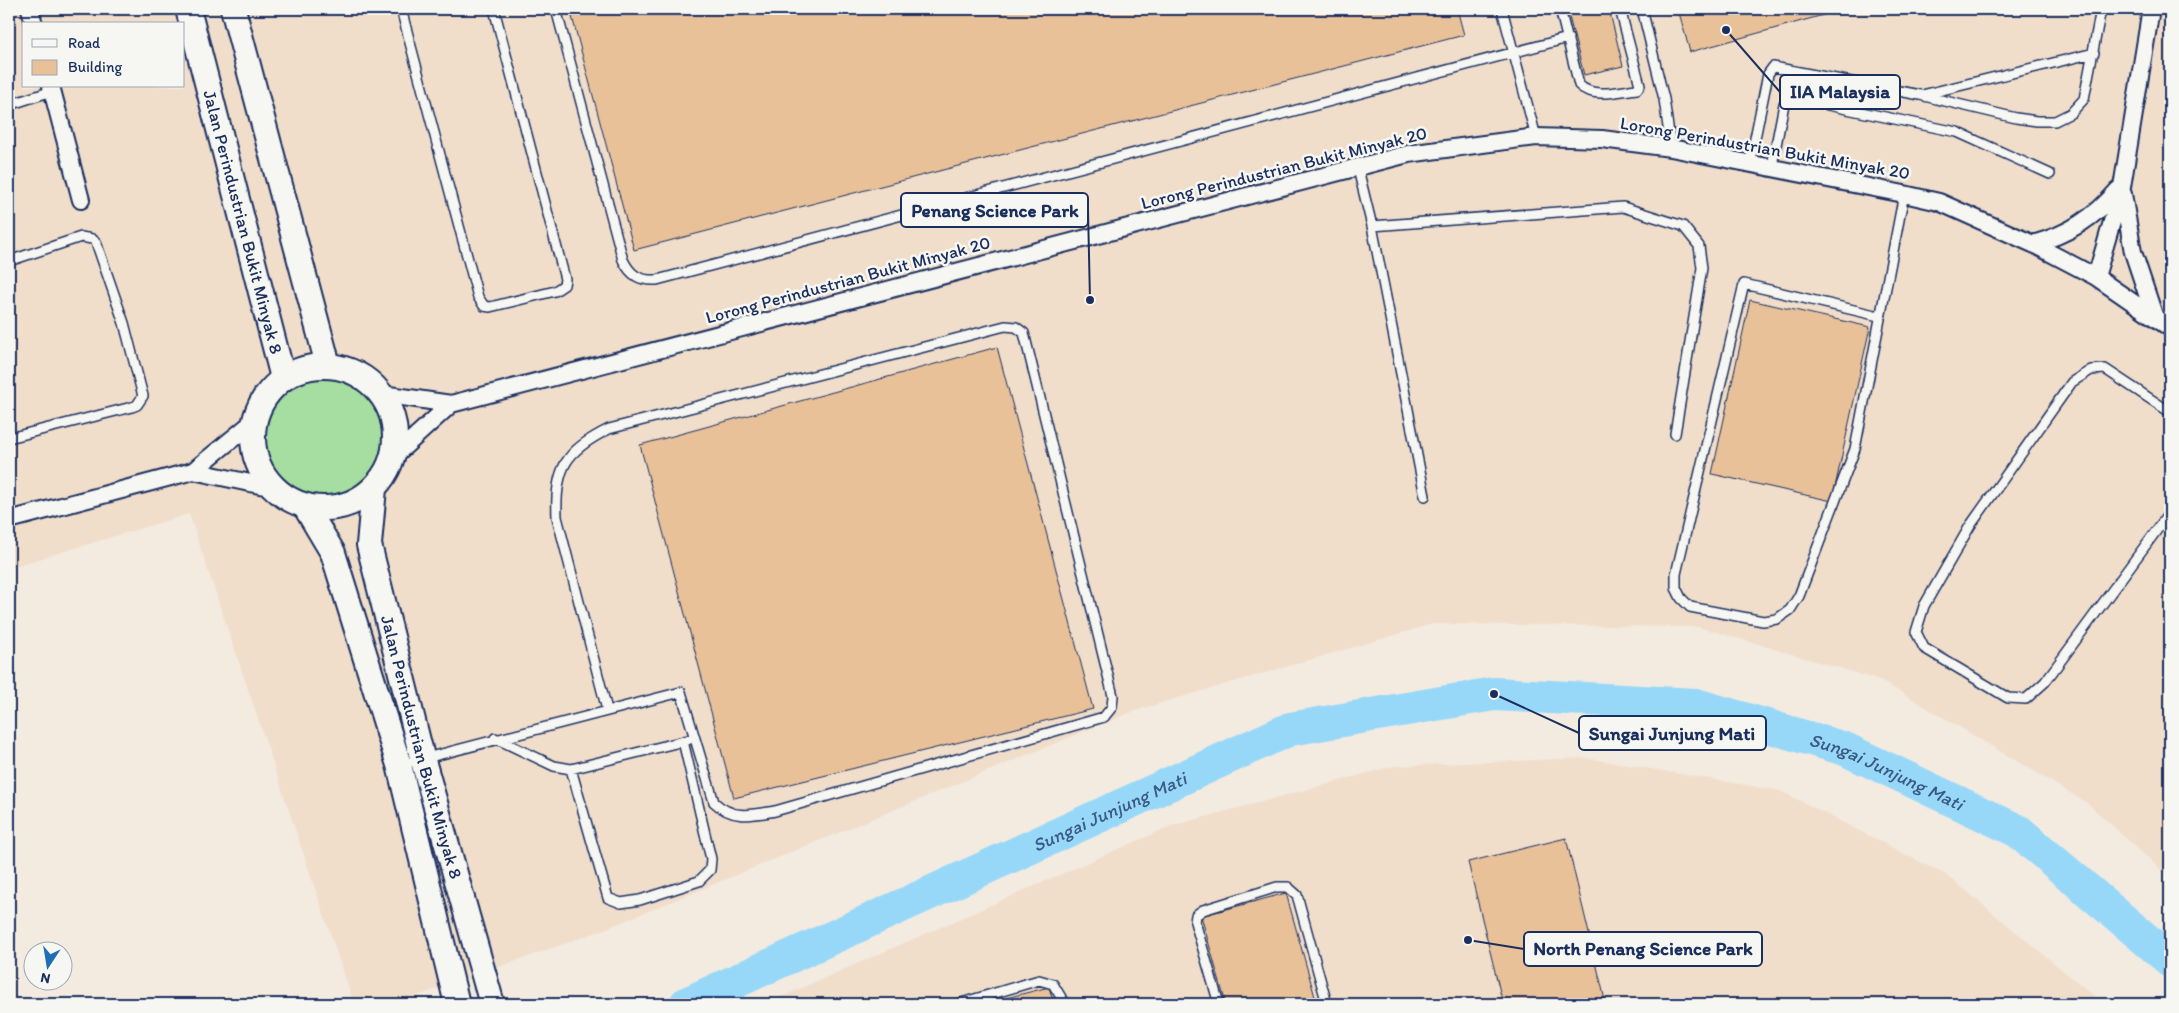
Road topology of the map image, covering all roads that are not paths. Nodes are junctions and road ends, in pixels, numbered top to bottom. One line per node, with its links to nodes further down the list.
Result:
1 (30, 9): 13 (street)
2 (188, 9): 37 (street, Jalan Perindustrian Bukit Minyak 8)
3 (233, 9): 36 (street)
4 (401, 9): 5 (lane)
5 (494, 9)
6 (556, 9): 15 (lane)
7 (1502, 9): 15 (lane)
8 (1560, 9): 14 (lane)
9 (1620, 9): 14 (lane)
10 (1642, 9): 21 (lane)
11 (2101, 9): 16 (lane)
12 (2151, 9): 26 (street)
13 (33, 22)
14 (1568, 38): 15 (lane)
15 (1514, 53): 20 (lane)
16 (2094, 53): 18 (lane); 18 (lane)
17 (51, 89): 19 (lane); 28 (street)
18 (1920, 95): 22 (lane)
19 (9, 105)
20 (1536, 137): 21 (street, Lorong Perindustrian Bukit Minyak 20); 24 (street, Lorong Perindustrian Bukit Minyak 20)
21 (1671, 148): 22 (street, Lorong Perindustrian Bukit Minyak 20)
22 (1750, 162): 23 (street, Lorong Perindustrian Bukit Minyak 20)
23 (1772, 166): 25 (lane); 27 (street, Lorong Perindustrian Bukit Minyak 20)
24 (1358, 169): 29 (lane); 39 (street, Lorong Perindustrian Bukit Minyak 20)
25 (2050, 174)
26 (2122, 187): 30 (street); 32 (street); 33 (street)
27 (1904, 194): 30 (street, Lorong Perindustrian Bukit Minyak 20); 34 (lane)
28 (81, 200)
29 (1372, 226): 42 (lane); 48 (lane)
30 (2033, 244): 32 (street, Lorong Perindustrian Bukit Minyak 20)
31 (9, 261): 43 (lane)
32 (2096, 277): 33 (street, Lorong Perindustrian Bukit Minyak 20)
33 (2154, 315): 35 (street, Lorong Perindustrian Bukit Minyak 20)
34 (1879, 316): 34 (lane)
35 (2170, 328)
36 (328, 365): 37 (street); 38 (street)
37 (283, 378): 41 (street)
38 (382, 394): 39 (street); 44 (street)
39 (452, 404): 44 (street)
40 (2170, 412): 50 (lane)
41 (254, 421): 45 (street); 46 (street)
42 (1675, 434)
43 (9, 438)
44 (393, 457): 47 (street)
45 (193, 471): 46 (street); 51 (street)
46 (274, 488): 49 (street)
47 (374, 488): 49 (street); 56 (street, Jalan Perindustrian Bukit Minyak 8)
48 (1425, 496)
49 (306, 506): 57 (street, Jalan Perindustrian Bukit Minyak 8)
50 (2170, 512)
51 (9, 520)
52 (607, 710): 53 (lane); 54 (lane); 59 (lane)
53 (495, 738): 56 (lane); 58 (lane)
54 (695, 738): 55 (lane); 59 (lane)
55 (683, 741): 58 (lane); 60 (lane)
56 (422, 757): 57 (lane); 62 (street, Jalan Perindustrian Bukit Minyak 8)
57 (399, 765): 61 (street, Jalan Perindustrian Bukit Minyak 8)
58 (571, 769): 60 (lane)
59 (708, 782): 60 (lane)
60 (695, 786)
61 (457, 1004)
62 (492, 1004)
63 (958, 1004): 64 (lane)
64 (1065, 1004)
65 (1219, 1004): 66 (lane)
66 (1327, 1004)

